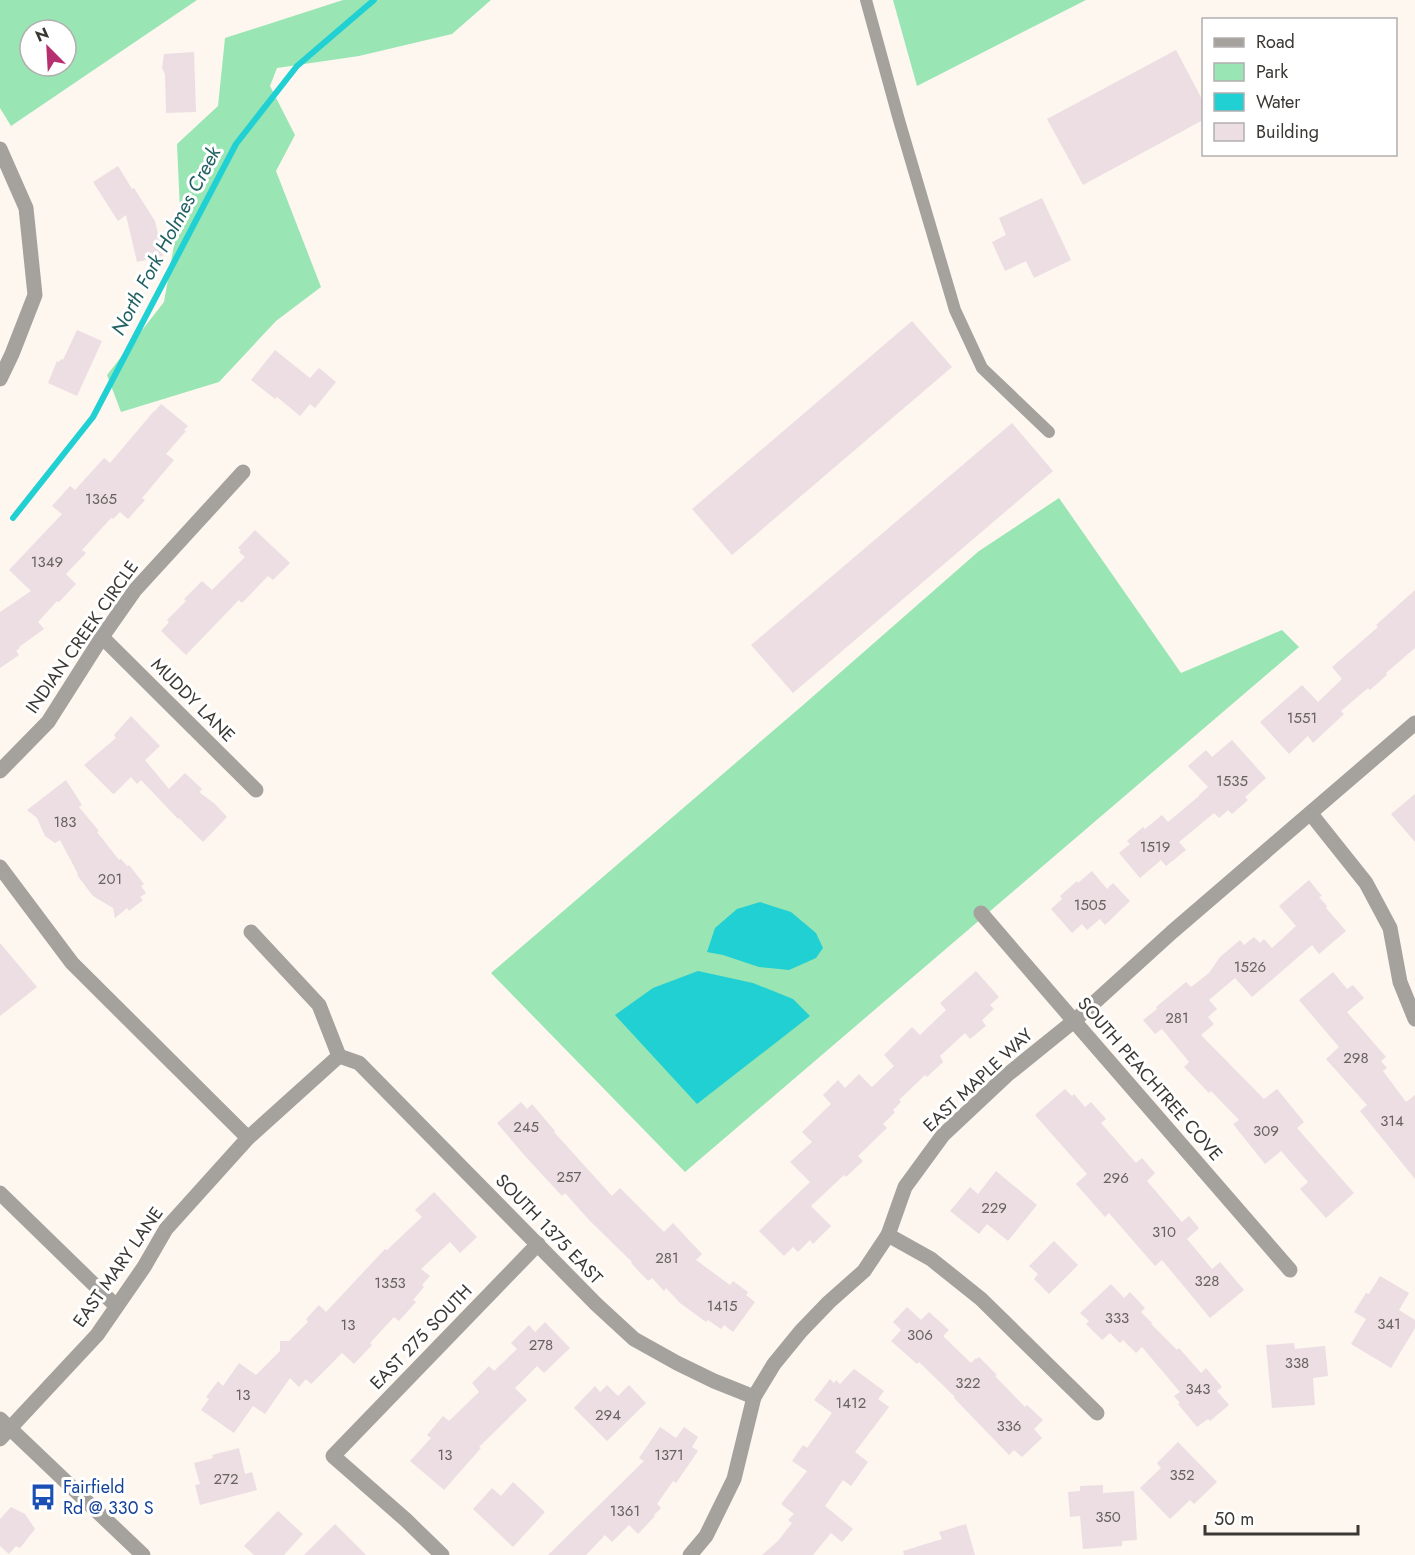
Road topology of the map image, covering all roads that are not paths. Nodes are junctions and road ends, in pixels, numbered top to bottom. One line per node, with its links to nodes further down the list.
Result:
1 (866, 0): 4 (lane)
2 (0, 148): 3 (street)
3 (0, 379)
4 (1048, 432)
5 (243, 472): 6 (street, INDIAN CREEK CIRCLE)
6 (102, 637): 8 (street, INDIAN CREEK CIRCLE); 9 (street, MUDDY LANE)
7 (1415, 723): 10 (street, EAST MAPLE WAY)
8 (0, 771)
9 (255, 790)
10 (1311, 814): 14 (street); 15 (street, EAST MAPLE WAY)
11 (0, 867): 17 (street)
12 (981, 913): 15 (street, SOUTH PEACHTREE COVE)
13 (251, 932): 16 (street)
14 (1415, 1019)
15 (1074, 1022): 19 (street, EAST MAPLE WAY); 21 (street, SOUTH PEACHTREE COVE)
16 (339, 1056): 17 (street, EAST MARY LANE); 20 (street, SOUTH 1375 EAST)
17 (248, 1138): 22 (street, EAST MARY LANE)
18 (0, 1193): 22 (street)
19 (888, 1235): 23 (street, EAST MAPLE WAY); 24 (street)
20 (538, 1244): 23 (street, SOUTH 1375 EAST); 27 (street, EAST 275 SOUTH)
21 (1290, 1270)
22 (116, 1306): 25 (street, EAST MARY LANE)
23 (754, 1397): 28 (street, EAST MAPLE WAY)
24 (1097, 1413)
25 (3, 1429): 26 (street)
26 (143, 1555)
27 (442, 1555)
28 (690, 1555)

